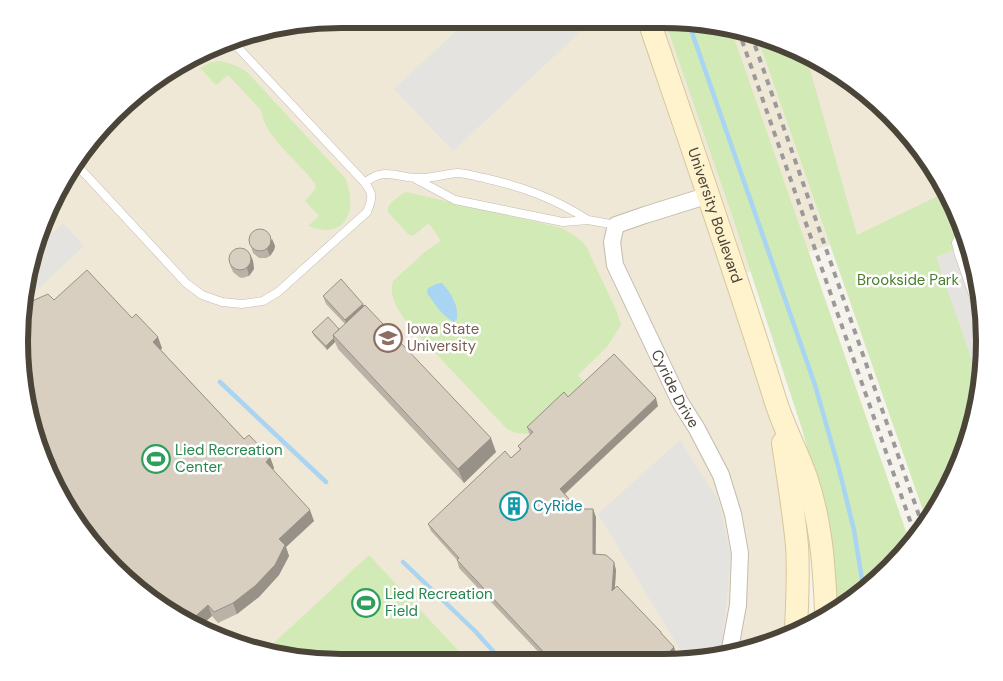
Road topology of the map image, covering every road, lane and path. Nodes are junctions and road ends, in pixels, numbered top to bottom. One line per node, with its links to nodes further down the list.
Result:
1 (651, 28): 6 (main road, University Boulevard)
2 (236, 45): 5 (lane)
3 (79, 168): 5 (lane)
4 (416, 178): 5 (lane); 7 (lane); 7 (lane)
5 (365, 183)
6 (709, 195): 8 (street); 11 (main road, University Boulevard)
7 (588, 220): 8 (lane)
8 (616, 225): 14 (street, Cyride Drive)
9 (958, 238): 10 (lane)
10 (971, 289)
11 (777, 408): 12 (main road, University Boulevard); 13 (main road, University Boulevard)
12 (826, 608)
13 (796, 623)
14 (731, 646)

